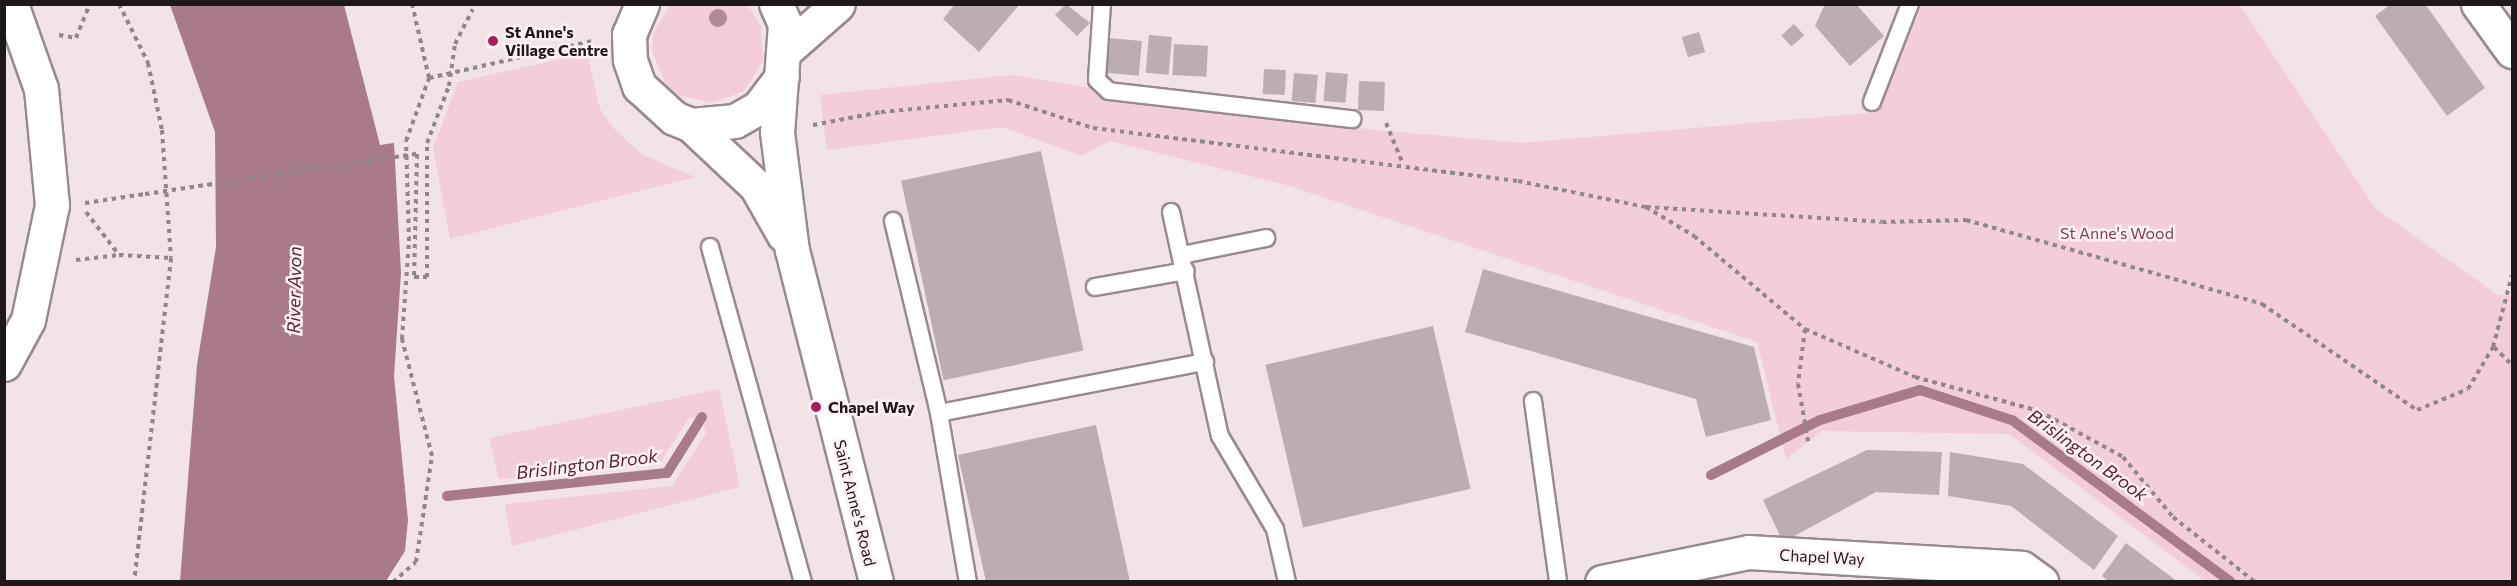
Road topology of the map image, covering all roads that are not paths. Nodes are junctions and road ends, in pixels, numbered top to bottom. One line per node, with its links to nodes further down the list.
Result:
1 (11, 4): 22 (street)
2 (776, 4): 9 (street, Saint Anne's Road)
3 (838, 4): 9 (street)
4 (1102, 4): 11 (lane)
5 (1910, 4): 10 (lane)
6 (2478, 4): 8 (street)
7 (637, 13): 12 (street, Saint Anne's Road)
8 (2512, 51)
9 (784, 63): 12 (street); 17 (street, Saint Anne's Road)
10 (1872, 102)
11 (1352, 119)
12 (691, 125): 17 (street, Saint Anne's Road)
13 (1171, 212): 18 (lane)
14 (893, 221): 24 (lane)
15 (1266, 238): 18 (lane)
16 (710, 247): 25 (lane)
17 (792, 250): 26 (street, Saint Anne's Road)
18 (1182, 255): 19 (lane)
19 (1185, 271): 20 (lane); 21 (lane)
20 (1095, 287)
21 (1205, 362): 24 (lane); 28 (lane)
22 (4, 364)
23 (1533, 401): 29 (lane)
24 (939, 413): 27 (lane)
25 (802, 582)
26 (876, 582)
27 (968, 582)
28 (1287, 582)
29 (1558, 582)
30 (1602, 582): 31 (street, Chapel Way)
31 (2041, 582)

